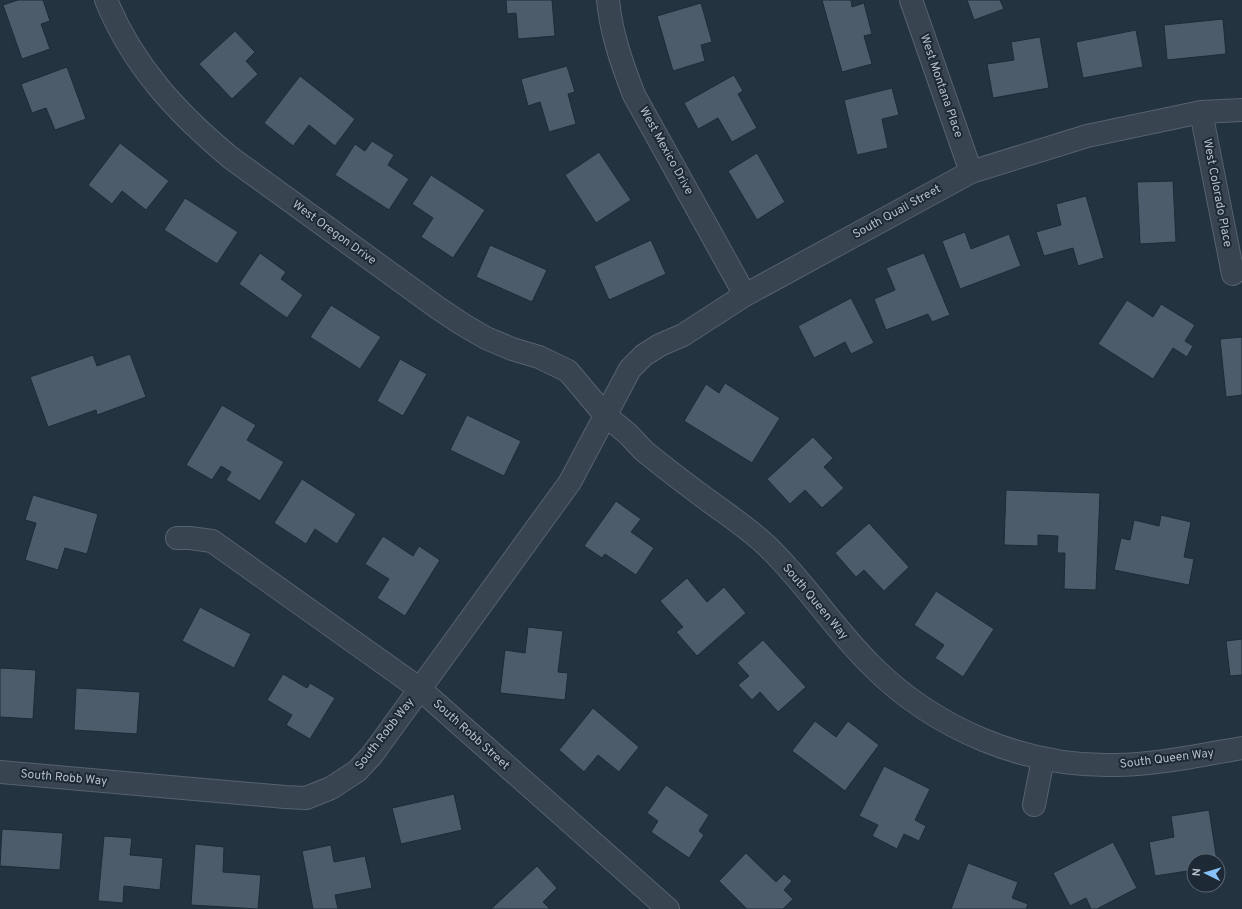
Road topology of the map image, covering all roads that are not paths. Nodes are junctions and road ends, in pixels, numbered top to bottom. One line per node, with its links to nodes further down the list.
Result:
1 (106, 0): 9 (street, West Oregon Drive)
2 (608, 0): 8 (street, West Mexico Drive)
3 (911, 0): 6 (street, West Montana Place)
4 (1242, 110): 5 (street, South Quail Street)
5 (1202, 112): 6 (street, South Quail Street); 7 (street, West Colorado Place)
6 (971, 172): 8 (street, South Quail Street)
7 (1233, 274)
8 (745, 295): 9 (street, South Quail Street)
9 (605, 415): 11 (street, South Robb Way); 13 (street, South Queen Way)
10 (177, 538): 11 (street, South Robb Street)
11 (420, 689): 14 (street, South Robb Way); 16 (street, South Robb Street)
12 (1242, 748): 13 (street, South Queen Way)
13 (1043, 759): 15 (street)
14 (0, 772)
15 (1034, 805)
16 (668, 909)

